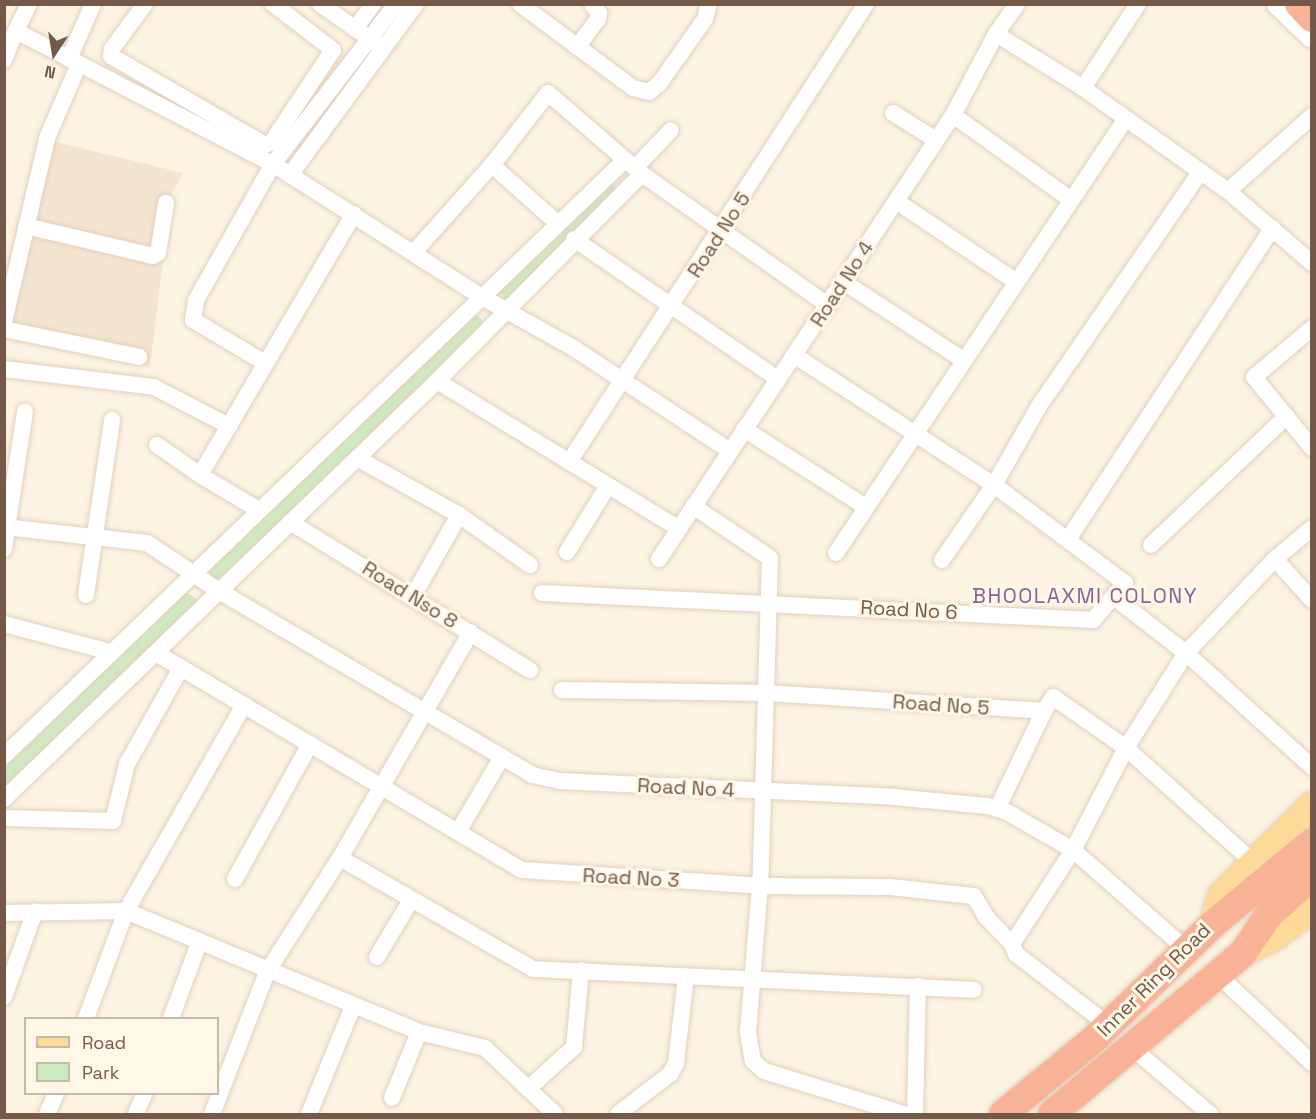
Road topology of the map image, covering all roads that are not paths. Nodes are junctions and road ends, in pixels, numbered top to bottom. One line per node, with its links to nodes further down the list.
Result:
1 (29, 4): 19 (street)
2 (93, 4): 25 (street)
3 (144, 4): 33 (street)
4 (273, 4): 31 (street)
5 (320, 4): 18 (street)
6 (373, 4): 18 (street)
7 (396, 4): 22 (street)
8 (416, 4): 22 (street)
9 (592, 4): 23 (street)
10 (709, 4): 23 (street)
11 (866, 4): 49 (street, Road No 5)
12 (1017, 4): 20 (street, Road No 4)
13 (1138, 4): 26 (street)
14 (1278, 4): 21 (street)
15 (1299, 4): 17 (highway)
16 (531, 8): 23 (street)
17 (1311, 18)
18 (355, 29): 22 (street)
19 (16, 31): 24 (street); 25 (street)
20 (996, 33): 26 (street); 28 (street, Road No 4)
21 (1311, 37)
22 (377, 44): 31 (street); 35 (street)
23 (577, 47)
24 (4, 60)
25 (74, 61): 36 (street); 47 (street)
26 (1083, 88): 30 (street)
27 (893, 112): 34 (street)
28 (953, 115): 34 (street, Road No 4); 42 (street)
29 (1311, 116): 41 (street)
30 (1125, 120): 39 (street); 42 (street)
31 (294, 124): 33 (street)
32 (671, 130): 38 (street)
33 (282, 140): 35 (street); 36 (street)
34 (936, 140): 43 (street, Road No 4)
35 (305, 155): 40 (street)
36 (273, 164): 40 (street); 64 (street)
37 (492, 165): 38 (street); 46 (street); 51 (street)
38 (634, 167): 46 (street); 49 (street); 50 (street)
39 (1200, 173): 41 (street); 81 (street)
40 (290, 175): 45 (street)
41 (1228, 191): 48 (street)
42 (1070, 199): 53 (street)
43 (896, 201): 53 (street); 54 (street, Road No 4)
44 (166, 203): 47 (street)
45 (354, 214): 51 (street); 64 (street)
46 (557, 223): 55 (street)
47 (26, 226): 59 (street)
48 (1273, 228): 52 (street); 92 (street)
49 (722, 232): 56 (street); 57 (street, Road No 5)
50 (574, 239): 57 (street); 58 (street)
51 (415, 251): 55 (street)
52 (1311, 263)
53 (1015, 281): 63 (street)
54 (844, 282): 56 (street, Road No 4); 63 (street)
55 (482, 297): 58 (street); 85 (street)
56 (828, 305): 61 (street, Road No 4)
57 (671, 308): 66 (street); 68 (street, Road No 5)
58 (505, 310): 67 (street); 68 (street)
59 (4, 323): 62 (street)
60 (1311, 328): 70 (street)
61 (795, 356): 66 (street, Road No 4); 74 (street)
62 (139, 357)
63 (963, 360): 74 (street)
64 (265, 363): 72 (street)
65 (4, 369): 72 (street)
66 (776, 378): 73 (street, Road No 4)
67 (437, 381): 78 (street); 79 (street)
68 (622, 381): 77 (street); 79 (street, Road No 5)
69 (25, 412): 88 (street)
70 (1287, 416): 76 (street); 93 (street)
71 (112, 420): 91 (street)
72 (229, 426): 80 (street)
73 (744, 429): 77 (street, Road No 4); 84 (street)
74 (913, 434): 81 (street); 84 (street)
75 (157, 445): 80 (street)
76 (1311, 448)
77 (730, 451): 83 (street, Road No 4)
78 (357, 458): 86 (street); 87 (street)
79 (569, 462): 82 (street)
80 (200, 475): 85 (street)
81 (994, 484): 92 (street); 99 (street)
82 (608, 486): 90 (street); 95 (street)
83 (693, 506): 90 (street, Road No 4); 108 (street)
84 (866, 507): 96 (street)
85 (259, 510): 101 (street)
86 (459, 515): 100 (street); 105 (street)
87 (290, 522): 102 (street); 105 (street, Road Nso 8)
88 (6, 527): 91 (street, Road No 4); 94 (street)
89 (1311, 528): 98 (street)
90 (679, 529): 97 (street, Road No 4)
91 (95, 538): 101 (street, Road No 4); 104 (street)
92 (1069, 538): 106 (street)
93 (1151, 545)
94 (4, 549)
95 (567, 552)
96 (836, 553)
97 (659, 559)
98 (1275, 559): 107 (street); 113 (street)
99 (942, 560)
100 (530, 565)
101 (194, 573): 102 (street, Road No 4); 111 (street)
102 (219, 591): 112 (street); 119 (street, Road No 4)
103 (542, 593): 108 (street, Road No 6)
104 (86, 595)
105 (412, 596): 110 (street, Road Nso 8)
106 (1114, 597): 108 (street, Road No 6); 113 (street)
107 (1311, 600)
108 (770, 602): 117 (street)
109 (8, 629): 111 (street)
110 (471, 632): 115 (street, Road Nso 8); 119 (street)
111 (110, 652): 123 (street)
112 (156, 653): 114 (street, Road No 3); 128 (street)
113 (1186, 653): 122 (street); 125 (street)
114 (181, 668): 118 (street, Road No 3); 131 (street)
115 (530, 670)
116 (562, 690): 117 (street, Road No 5)
117 (768, 693): 120 (street, Road No 5); 127 (street)
118 (244, 705): 121 (street, Road No 3); 143 (street)
119 (423, 710): 124 (street, Road No 4); 126 (street)
120 (1044, 711): 122 (street, Road No 5); 130 (street)
121 (310, 744): 126 (street, Road No 3); 138 (street)
122 (1126, 748): 134 (street); 136 (street, Road No 5)
123 (4, 756)
124 (502, 757): 127 (street, Road No 4); 132 (street)
125 (1311, 767)
126 (379, 784): 132 (street, Road No 3); 135 (street)
127 (763, 792): 130 (street, Road No 4); 139 (street)
128 (4, 799)
129 (1311, 806): 136 (main road, Inner Ring Road)
130 (997, 809): 134 (street, Road No 4)
131 (4, 818)
132 (459, 830): 139 (street, Road No 3)
133 (1311, 842): 145 (highway)
134 (1073, 850): 147 (street); 148 (street, Road No 4)
135 (340, 858): 140 (street); 152 (street)
136 (1253, 862): 145 (main road, Inner Ring Road)
137 (1311, 876): 149 (highway)
138 (235, 879)
139 (760, 885): 147 (street, Road No 3); 155 (street)
140 (411, 900): 150 (street); 151 (street)
141 (1311, 909): 149 (main road, Inner Ring Road)
142 (35, 911): 143 (street); 144 (street); 158 (street)
143 (126, 911): 146 (street); 160 (street)
144 (4, 913)
145 (1213, 924): 148 (highway, Inner Ring Road)
146 (199, 943): 152 (street); 161 (street)
147 (1012, 944): 163 (street, Road No 3)
148 (1187, 950): 163 (highway, Inner Ring Road)
149 (1243, 953): 153 (highway, Inner Ring Road)
150 (377, 957)
151 (581, 970): 154 (street); 167 (street)
152 (267, 972): 159 (street); 174 (street)
153 (1218, 975): 164 (highway, Inner Ring Road); 165 (street)
154 (686, 977): 155 (street); 177 (street)
155 (753, 981): 156 (street); 178 (street)
156 (918, 986): 157 (street); 179 (street)
157 (974, 990)
158 (4, 997)
159 (353, 1006): 162 (street); 175 (street)
160 (86, 1017)
161 (171, 1017)
162 (419, 1032): 167 (street); 170 (street)
163 (1101, 1033): 164 (highway); 166 (highway, Inner Ring Road)
164 (1122, 1054): 171 (highway, Inner Ring Road); 181 (street)
165 (1311, 1063)
166 (1042, 1082): 171 (highway); 180 (highway, Inner Ring Road)
167 (530, 1088): 176 (street)
168 (56, 1095): 172 (street)
169 (144, 1095): 173 (street)
170 (392, 1098)
171 (1057, 1110)
172 (47, 1114)
173 (136, 1114)
174 (212, 1114)
175 (309, 1114)
176 (555, 1114)
177 (618, 1114)
178 (904, 1114)
179 (915, 1114)
180 (1003, 1114)
181 (1210, 1114)

